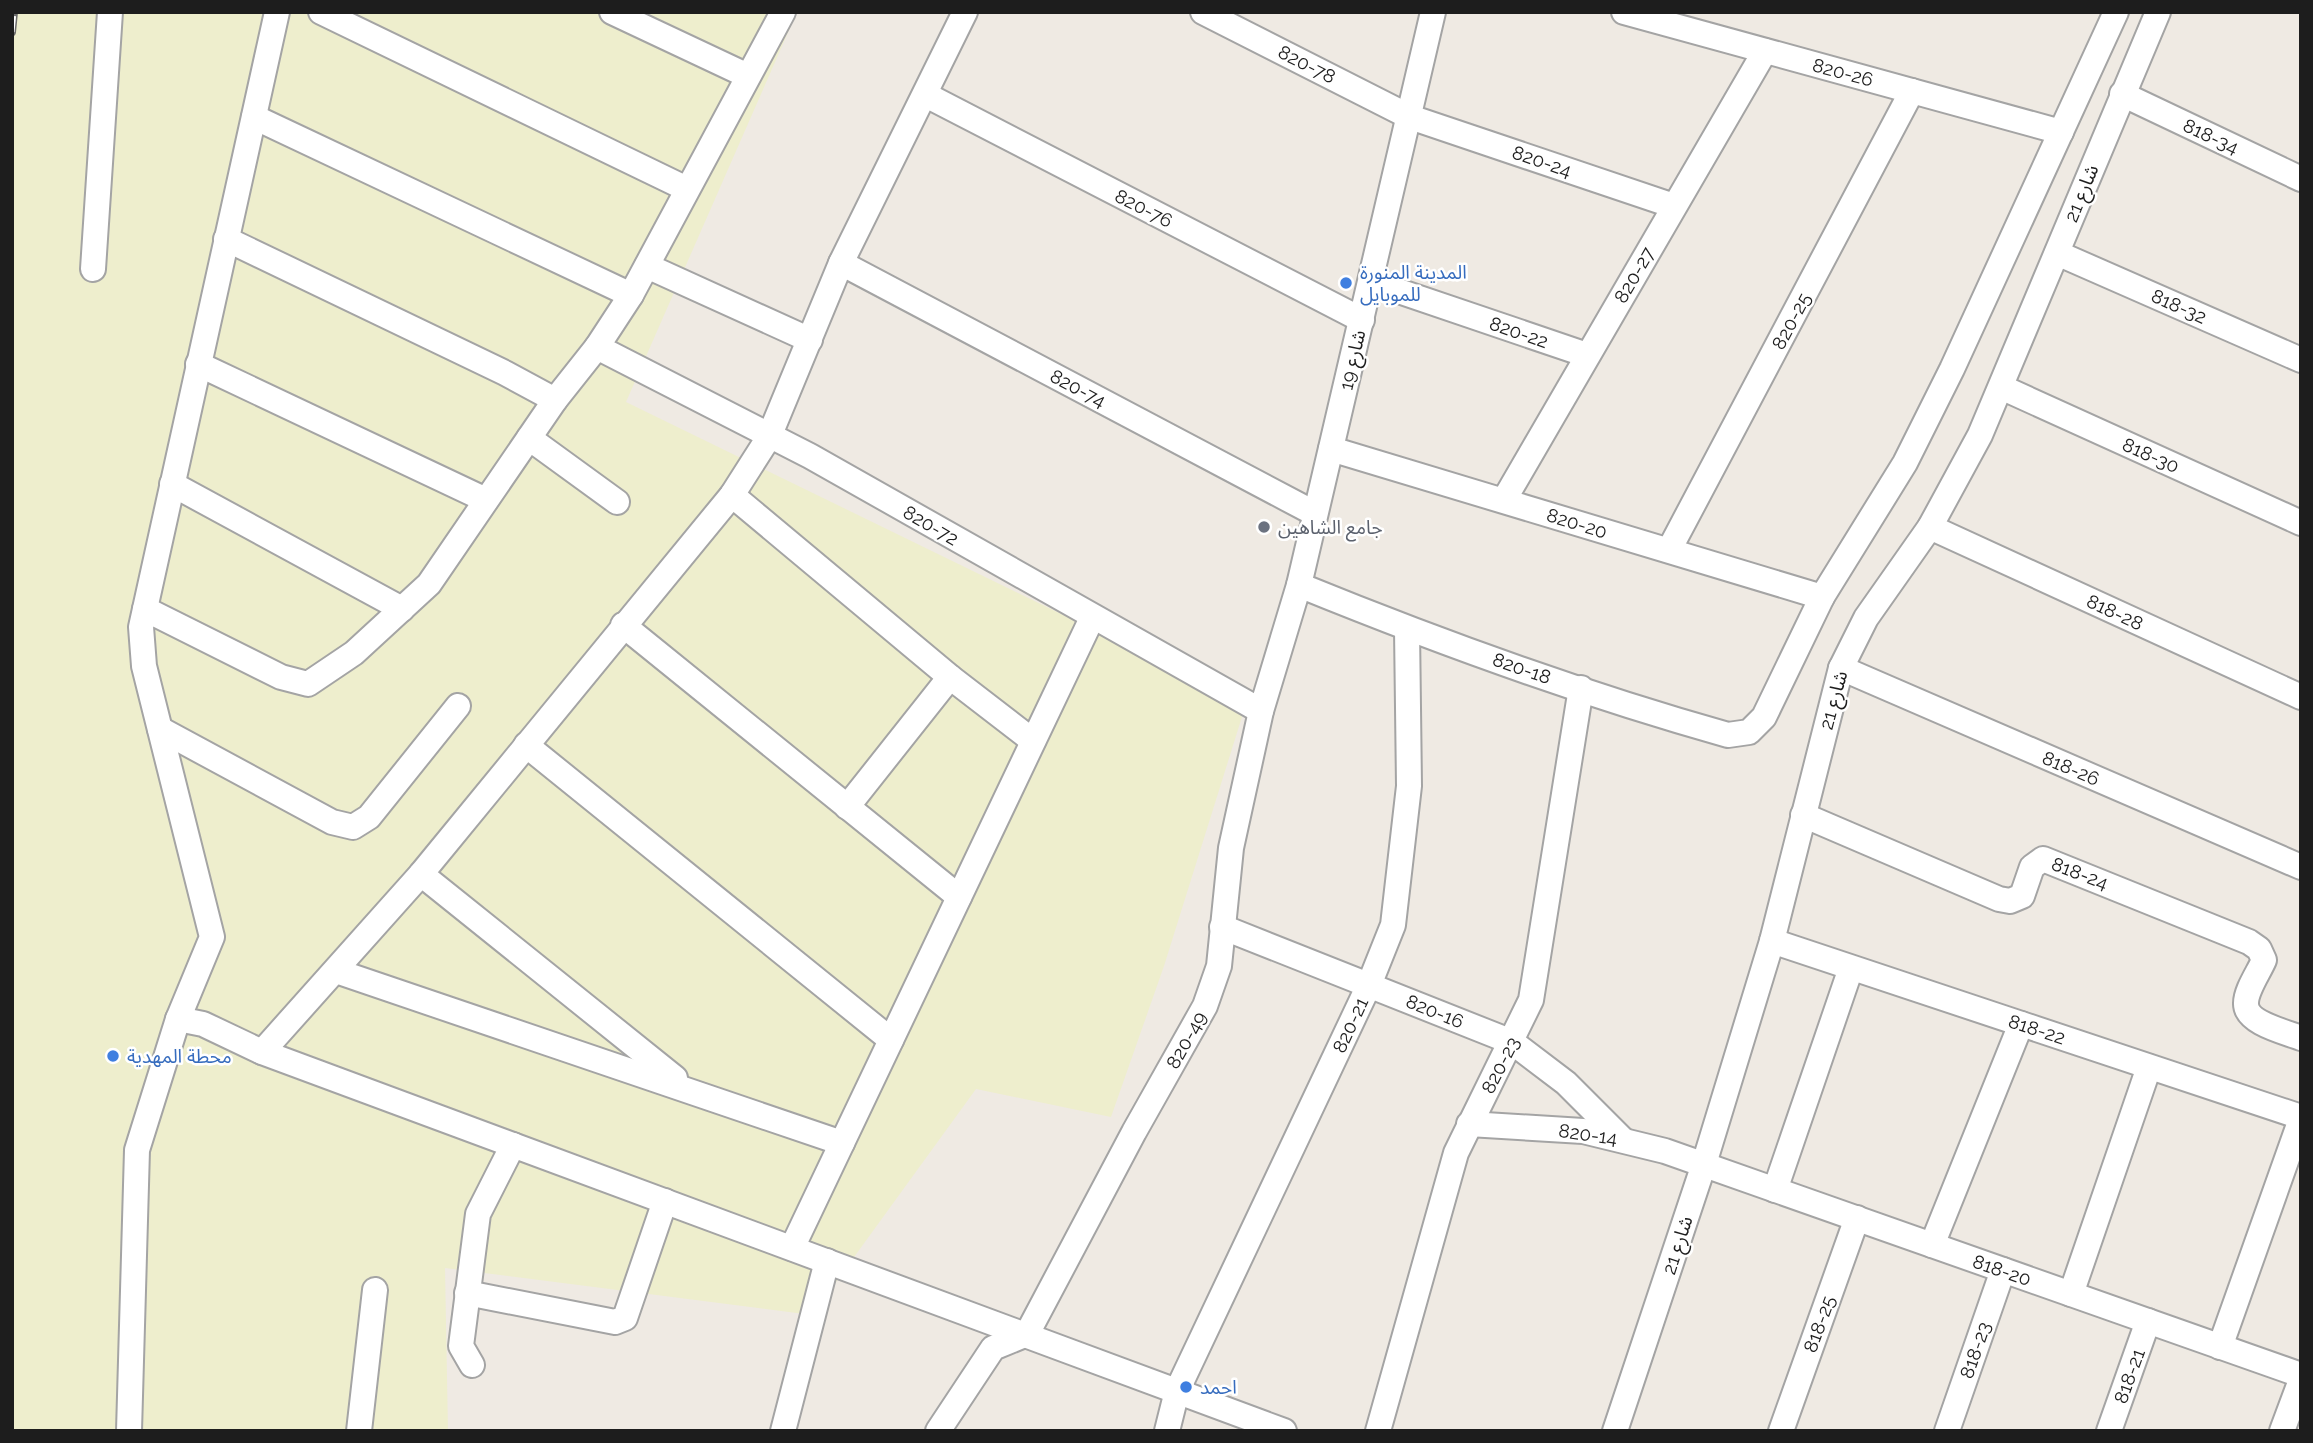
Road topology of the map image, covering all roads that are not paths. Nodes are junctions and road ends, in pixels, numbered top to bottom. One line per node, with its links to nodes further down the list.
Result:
1 (110, 12): 27 (street)
2 (277, 12): 17 (street)
3 (321, 12): 21 (street)
4 (612, 12): 13 (street)
5 (783, 12): 13 (street)
6 (965, 12): 16 (street)
7 (1203, 12): 18 (street, 820-78)
8 (1433, 12): 18 (street, شارع 19)
9 (1624, 12): 12 (street, 820-26)
10 (2116, 12): 19 (street)
11 (2158, 12): 15 (street, شارع 21)
12 (1765, 51): 14 (street, 820-26); 22 (street, 820-27)
13 (748, 76): 21 (street)
14 (1912, 91): 19 (street, 820-26); 49 (street, 820-25)
15 (2122, 94): 20 (street, 818-34); 24 (street, شارع 21)
16 (926, 95): 25 (street); 30 (street, 820-76)
17 (254, 117): 23 (street); 29 (street)
18 (1410, 117): 22 (street, 820-24); 28 (street, شارع 19)
19 (2061, 132): 51 (street)
20 (2301, 179)
21 (687, 189): 26 (street)
22 (1674, 206): 33 (street, 820-27)
23 (226, 239): 35 (street); 37 (street)
24 (2057, 253): 34 (street, 818-32); 36 (street, شارع 21)
25 (841, 263): 31 (street); 46 (street, 820-74)
26 (647, 266): 29 (street); 31 (street)
27 (93, 269)
28 (1372, 282): 30 (street, شارع 19); 33 (street, 820-22)
29 (631, 295): 32 (street)
30 (1362, 320): 40 (street, شارع 19)
31 (810, 340): 38 (street)
32 (597, 347): 37 (street); 38 (street, 820-72)
33 (1587, 355): 44 (street, 820-27)
34 (2301, 360)
35 (198, 363): 41 (street); 43 (street)
36 (2001, 387): 47 (street, 818-30); 48 (street, شارع 21)
37 (555, 400): 39 (street)
38 (769, 437): 42 (street); 54 (street, 820-72)
39 (529, 438): 43 (street); 45 (street)
40 (1331, 449): 44 (street, 820-20); 46 (street, شارع 19)
41 (172, 484): 52 (street); 53 (street)
42 (732, 495): 55 (street); 58 (street)
43 (486, 500): 53 (street)
44 (1504, 500): 49 (street, 820-20)
45 (617, 502)
46 (1314, 513): 50 (street, شارع 19)
47 (2301, 523)
48 (1930, 527): 57 (street, شارع 21); 60 (street, 818-28)
49 (1669, 550): 51 (street, 820-20)
50 (1299, 586): 56 (street, 820-18); 62 (street, 820-49)
51 (1822, 597): 59 (street, 820-18)
52 (145, 609): 53 (street); 63 (street)
53 (402, 609)
54 (1091, 618): 62 (street, 820-72); 64 (street)
55 (623, 625): 65 (street); 66 (street)
56 (1407, 629): 59 (street, 820-18); 75 (street, 820-21)
57 (1841, 668): 67 (street, شارع 21); 68 (street, 818-26)
58 (950, 677): 64 (street); 66 (street)
59 (1581, 688): 80 (street, 820-23)
60 (2301, 697)
61 (458, 706): 63 (street)
62 (1261, 711): 71 (street, 820-49)
63 (160, 729): 76 (street)
64 (1033, 741): 70 (street)
65 (526, 745): 69 (street); 79 (street)
66 (848, 807): 70 (street)
67 (1803, 815): 72 (street, شارع 21); 78 (street, 818-24)
68 (2301, 867)
69 (421, 874): 74 (street); 83 (street)
70 (959, 897): 79 (street)
71 (1222, 927): 75 (street, 820-16); 101 (street, 820-49)
72 (1772, 941): 73 (street, 818-22); 89 (street, شارع 21)
73 (1851, 968): 77 (street, 818-22); 90 (street)
74 (336, 971): 81 (street); 83 (street)
75 (1369, 985): 80 (street, 820-16); 105 (street, 820-21)
76 (178, 1018): 81 (street); 106 (street)
77 (2021, 1024): 82 (street, 818-22); 93 (street)
78 (2301, 1038)
79 (891, 1040): 87 (street)
80 (1512, 1042): 85 (street, 820-23); 86 (street, 820-16)
81 (262, 1052): 88 (street)
82 (2149, 1067): 84 (street, 818-22); 99 (street)
83 (689, 1089): 87 (street)
84 (2301, 1118): 102 (street)
85 (1469, 1124): 86 (street, 820-14); 112 (street, 820-23)
86 (1620, 1138): 89 (street, 820-14)
87 (842, 1143): 94 (street)
88 (513, 1145): 91 (street); 98 (street)
89 (1704, 1164): 90 (street, 818-20); 113 (street, شارع 21)
90 (1775, 1190): 92 (street, 818-20)
91 (665, 1201): 94 (street); 98 (street)
92 (1857, 1218): 93 (street, 818-20); 114 (street, 818-25)
93 (1932, 1245): 96 (street, 818-20)
94 (792, 1248): 95 (street)
95 (827, 1261): 101 (street); 108 (street)
96 (2003, 1270): 99 (street, 818-20); 115 (street, 818-23)
97 (375, 1290): 107 (street)
98 (467, 1293): 103 (street)
99 (2071, 1294): 100 (street, 818-20)
100 (2148, 1321): 102 (street, 818-20); 116 (street, 818-21)
101 (1027, 1335): 105 (street); 109 (street)
102 (2220, 1347): 104 (street, 818-20)
103 (472, 1365)
104 (2301, 1377): 117 (street)
105 (1177, 1391): 110 (street, 820-21); 111 (street)
106 (129, 1431)
107 (359, 1431)
108 (783, 1431)
109 (939, 1431)
110 (1167, 1431)
111 (1284, 1431)
112 (1378, 1431)
113 (1615, 1431)
114 (1782, 1431)
115 (1947, 1431)
116 (2109, 1431)
117 (2282, 1431)

